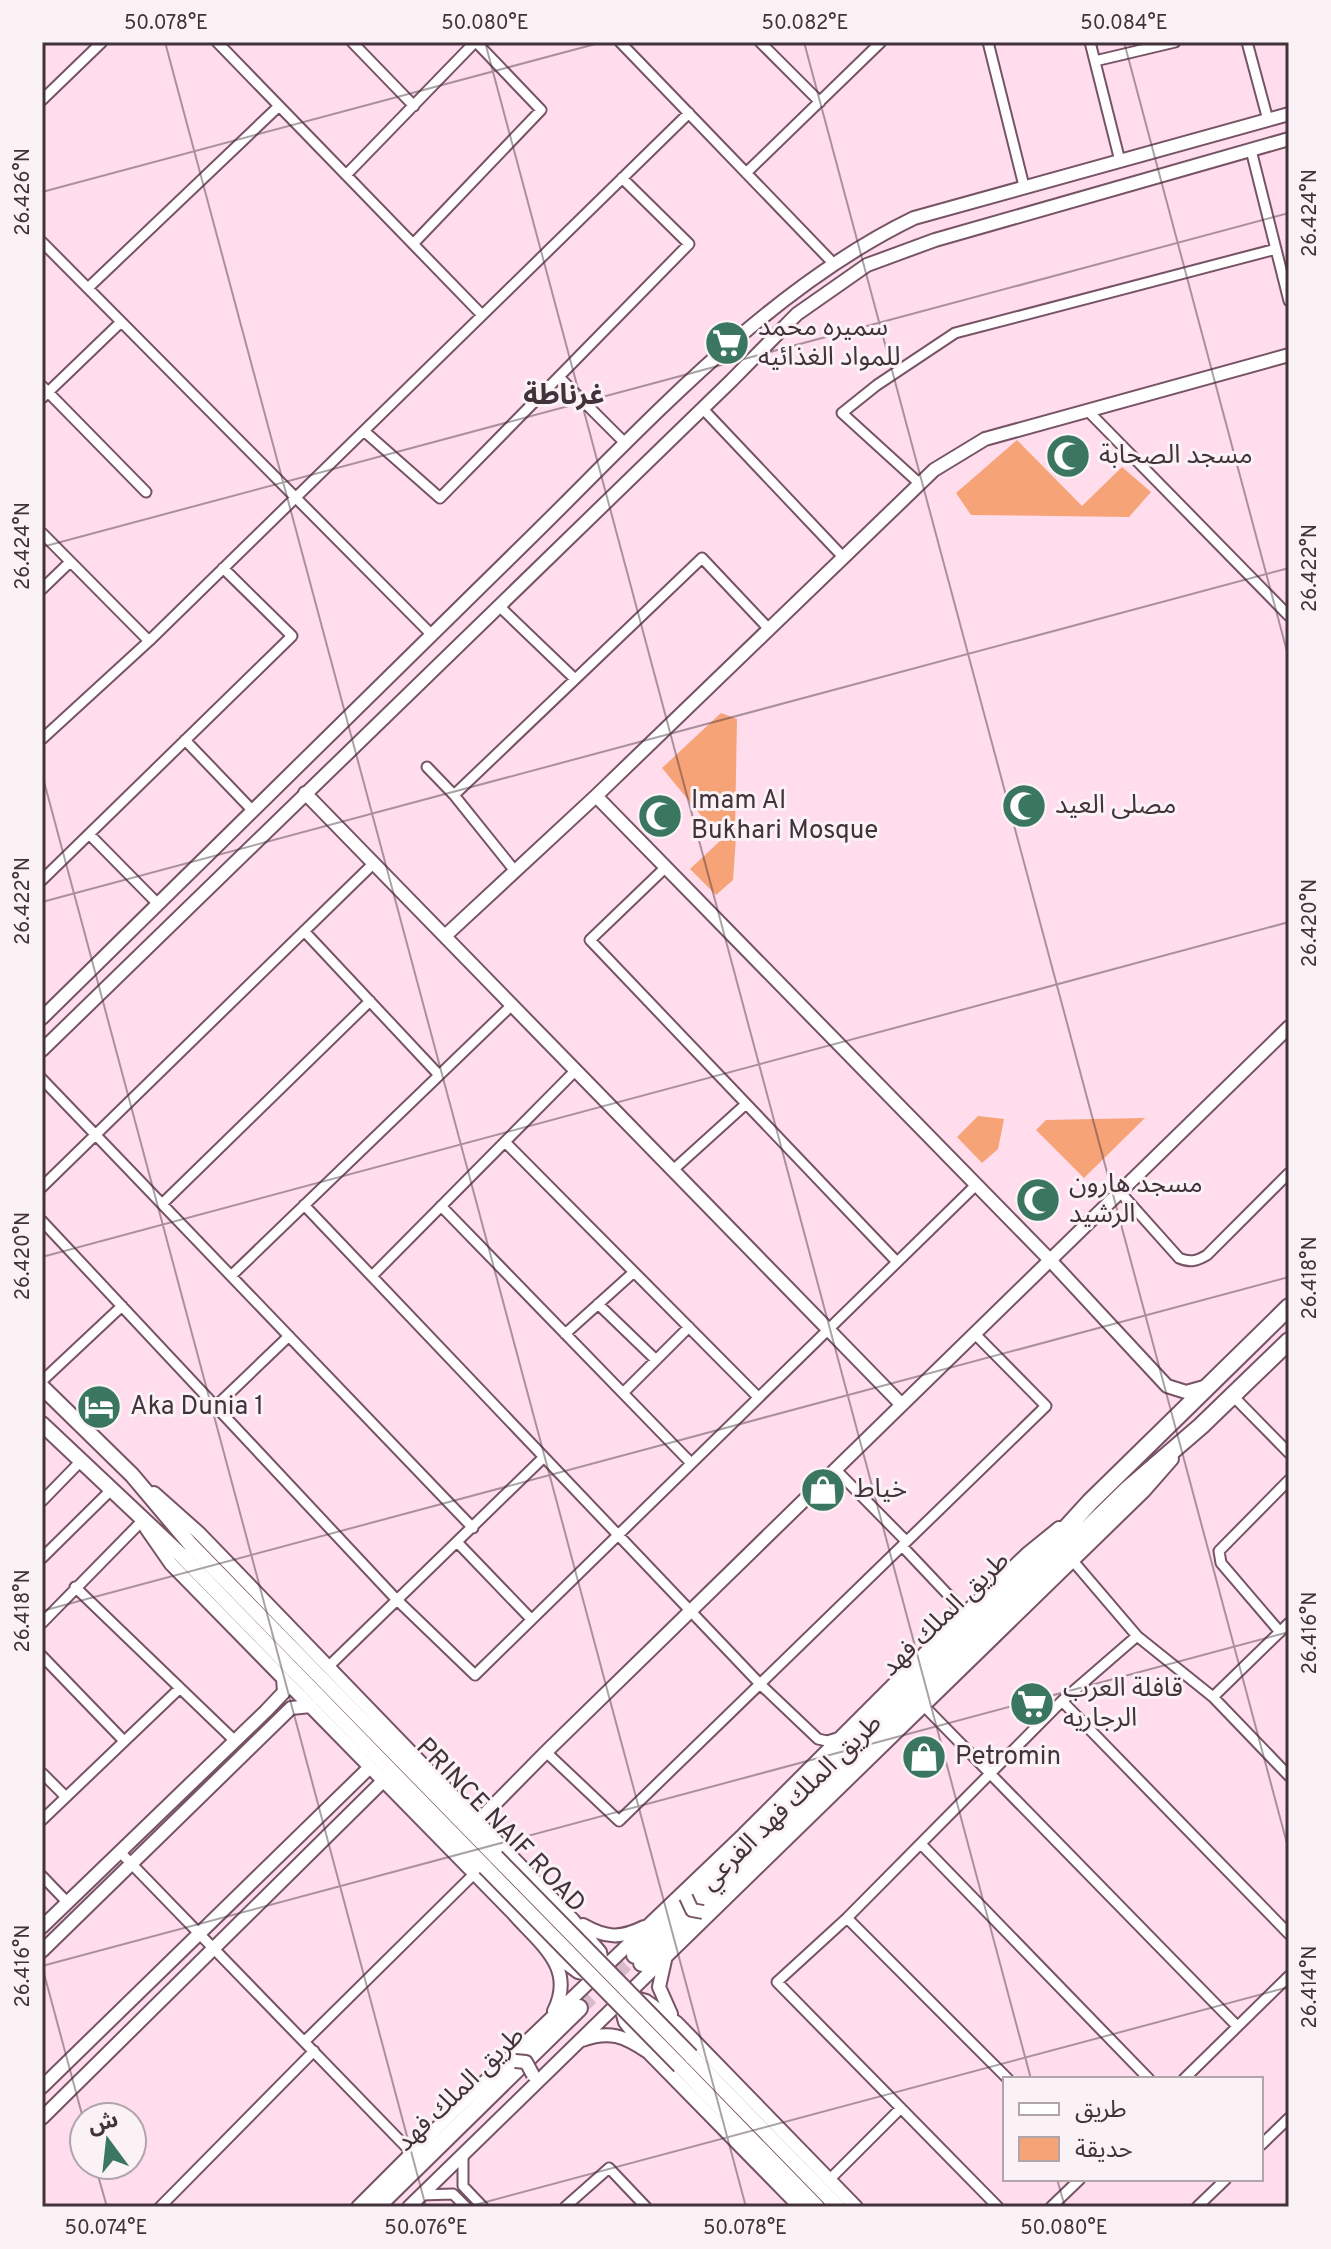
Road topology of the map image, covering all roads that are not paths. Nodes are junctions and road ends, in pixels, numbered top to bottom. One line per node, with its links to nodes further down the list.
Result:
1 (102, 42): 13 (street)
2 (217, 42): 15 (street)
3 (352, 42): 16 (street)
4 (476, 42): 16 (street); 28 (street)
5 (620, 42): 17 (street)
6 (760, 42): 14 (street)
7 (881, 42): 14 (street)
8 (988, 42): 26 (street)
9 (1090, 42): 12 (street)
10 (1171, 42): 12 (street)
11 (1247, 42): 19 (street)
12 (1095, 61): 22 (street)
13 (42, 100)
14 (820, 102): 23 (street)
15 (279, 106): 24 (street); 31 (street)
16 (414, 106): 24 (street)
17 (689, 113): 23 (street); 25 (street)
18 (1289, 114): 19 (street)
19 (1268, 120): 22 (street)
20 (1289, 139): 21 (street)
21 (1251, 150): 29 (street); 38 (street)
22 (1120, 161): 26 (street)
23 (746, 173): 30 (street)
24 (346, 175): 28 (street)
25 (622, 178): 33 (street); 36 (street)
26 (1024, 186): 30 (street)
27 (42, 242): 31 (street)
28 (413, 244): 33 (street)
29 (1276, 249): 32 (street); 42 (street)
30 (833, 263): 41 (street)
31 (88, 288): 34 (street)
32 (1289, 301)
33 (482, 315): 40 (street)
34 (121, 322): 37 (street); 44 (street)
35 (1289, 355): 39 (street)
36 (559, 377): 40 (street); 41 (street)
37 (44, 392): 43 (street)
38 (703, 409): 46 (street); 50 (street)
39 (1088, 411): 42 (street); 51 (street)
40 (364, 431): 44 (street)
41 (626, 444): 53 (street)
42 (920, 484): 46 (street)
43 (146, 492)
44 (294, 499): 48 (street); 53 (street)
45 (42, 533): 47 (street)
46 (844, 558): 52 (street)
47 (70, 562): 49 (street); 54 (street)
48 (223, 568): 54 (street); 57 (street)
49 (42, 589)
50 (499, 606): 55 (street); 59 (street)
51 (1289, 616)
52 (769, 629): 55 (street); 61 (street)
53 (432, 635): 62 (street)
54 (149, 641): 56 (street)
55 (575, 679): 60 (street)
56 (42, 739)
57 (185, 740): 62 (street); 63 (street)
58 (427, 767): 60 (street)
59 (305, 793): 64 (street); 75 (street)
60 (454, 795): 66 (street)
61 (596, 796): 65 (street); 66 (street)
62 (253, 811): 68 (street)
63 (89, 834): 67 (street); 68 (street)
64 (374, 863): 69 (street); 70 (street)
65 (666, 867): 79 (street); 84 (street)
66 (515, 871): 70 (street)
67 (42, 880)
68 (158, 904): 73 (street)
69 (304, 931): 71 (street); 80 (street)
70 (445, 936): 72 (street)
71 (370, 1001): 77 (street); 87 (street)
72 (512, 1005): 76 (street); 77 (street)
73 (42, 1018)
74 (1289, 1027): 86 (street)
75 (42, 1050)
76 (576, 1070): 81 (street); 82 (street)
77 (439, 1075): 88 (street)
78 (42, 1079): 80 (street)
79 (746, 1104): 82 (street); 92 (street)
80 (95, 1134): 85 (street); 87 (street)
81 (505, 1142): 89 (street); 93 (street)
82 (673, 1170): 100 (street)
83 (1289, 1173): 86 (street)
84 (976, 1185): 91 (street); 92 (street)
85 (42, 1187)
86 (1120, 1192): 91 (street)
87 (162, 1204): 94 (street)
88 (304, 1205): 94 (street); 95 (street)
89 (441, 1206): 95 (street); 102 (street)
90 (42, 1221): 97 (street)
91 (1049, 1259): 101 (street); 107 (street)
92 (897, 1262): 100 (street)
93 (634, 1272): 96 (street); 99 (street)
94 (231, 1276): 103 (street)
95 (372, 1276): 116 (street)
96 (598, 1304): 102 (street); 105 (street)
97 (122, 1306): 106 (street); 112 (street)
98 (1289, 1307): 107 (highway, طريق الملك فهد)
99 (689, 1327): 105 (street); 110 (street)
100 (828, 1329): 110 (street); 111 (street)
101 (974, 1333): 111 (street); 129 (street)
102 (565, 1334): 108 (street)
103 (289, 1336): 112 (street); 126 (street)
104 (1289, 1341): 109 (highway, طريق الملك فهد)
105 (656, 1360): 108 (street)
106 (42, 1384): 120 (main road, PRINCE NAIF ROAD)
107 (1210, 1385): 124 (highway, طريق الملك فهد)
108 (623, 1393): 118 (street)
109 (1233, 1396): 114 (highway, طريق الملك فهد); 115 (street)
110 (758, 1397): 118 (street)
111 (901, 1404): 119 (street)
112 (216, 1406): 133 (street)
113 (42, 1424): 117 (main road, PRINCE NAIF ROAD)
114 (1201, 1426): 131 (street, طريق الملك فهد الفرعي); 184 (highway, طريق الملك فهد)
115 (1289, 1453)
116 (544, 1457): 126 (street); 127 (street)
117 (80, 1462): 122 (main road, PRINCE NAIF ROAD); 123 (street)
118 (690, 1462): 127 (street)
119 (835, 1469): 129 (street); 134 (street)
120 (132, 1475): 142 (street, PRINCE NAIF ROAD); 167 (main road, PRINCE NAIF ROAD)
121 (1289, 1480): 139 (street)
122 (112, 1489): 125 (main road, PRINCE NAIF ROAD); 130 (street)
123 (42, 1501)
124 (1090, 1502): 136 (street, طريق الملك فهد الفرعي); 184 (highway, طريق الملك فهد)
125 (142, 1521): 132 (street); 143 (street, PRINCE NAIF ROAD); 167 (main road, PRINCE NAIF ROAD)
126 (473, 1528): 128 (street)
127 (617, 1534): 134 (street); 135 (street)
128 (457, 1542): 133 (street); 135 (street)
129 (904, 1543): 136 (street); 144 (street)
130 (42, 1558)
131 (1073, 1561): 140 (street); 149 (street, طريق الملك فهد الفرعي)
132 (75, 1587): 137 (street); 145 (street)
133 (396, 1599): 135 (street); 142 (street)
134 (690, 1611): 144 (street); 153 (street)
135 (531, 1619)
136 (956, 1622): 150 (street, طريق الملك فهد الفرعي)
137 (42, 1623)
138 (1289, 1623): 139 (street)
139 (1280, 1632): 146 (street)
140 (1137, 1636): 146 (street); 147 (street)
141 (42, 1656): 151 (street)
142 (328, 1667): 163 (street, PRINCE NAIF ROAD)
143 (283, 1678): 148 (street, PRINCE NAIF ROAD); 152 (street)
144 (760, 1684): 150 (street); 153 (street)
145 (180, 1688): 151 (street); 152 (street)
146 (1213, 1697): 157 (street)
147 (1062, 1701): 156 (street); 179 (street)
148 (311, 1706): 154 (street, PRINCE NAIF ROAD); 166 (street)
149 (924, 1706): 156 (street); 173 (street, طريق الملك فهد الفرعي)
150 (837, 1738): 170 (street, طريق الملك فهد الفرعي)
151 (124, 1741): 159 (street)
152 (235, 1741): 165 (street)
153 (546, 1752): 163 (street)
154 (370, 1767): 158 (street, PRINCE NAIF ROAD); 160 (street)
155 (42, 1773): 159 (street)
156 (992, 1773): 164 (street); 191 (street)
157 (1289, 1776)
158 (383, 1781): 161 (street); 167 (street, PRINCE NAIF ROAD)
159 (66, 1797): 162 (street)
160 (336, 1800): 161 (street); 178 (street)
161 (350, 1813): 181 (street)
162 (42, 1820)
163 (477, 1822): 169 (street, PRINCE NAIF ROAD)
164 (921, 1844): 174 (street); 201 (street)
165 (120, 1852): 166 (street); 171 (street)
166 (132, 1865): 178 (street); 182 (street)
167 (485, 1866): 172 (street, PRINCE NAIF ROAD); 193 (street); 197 (main road, PRINCE NAIF ROAD, bridge)
168 (42, 1876): 171 (street)
169 (530, 1876): 172 (street); 175 (street, PRINCE NAIF ROAD)
170 (690, 1883): 173 (street, bridge); 176 (street, طريق الملك فهد الفرعي)
171 (67, 1902): 177 (street)
172 (503, 1904): 180 (street, PRINCE NAIF ROAD)
173 (718, 1906): 183 (street, طريق الملك فهد الفرعي)
174 (847, 1918): 200 (street); 205 (street)
175 (573, 1920): 176 (street); 185 (street, PRINCE NAIF ROAD)
176 (648, 1924): 184 (street, طريق الملك فهد الفرعي)
177 (42, 1927)
178 (197, 1934): 181 (street); 204 (street)
179 (1289, 1934)
180 (540, 1943): 185 (street); 189 (street)
181 (213, 1949): 193 (street); 206 (street)
182 (42, 1951)
183 (667, 1957): 184 (street, طريق الملك فهد الفرعي); 190 (street)
184 (635, 1962): 185 (street, طريق الملك فهد الفرعي); 185 (street); 187 (street, طريق الملك فهد الفرعي)
185 (605, 1976): 187 (street, PRINCE NAIF ROAD); 188 (street, طريق الملك فهد الفرعي)
186 (1289, 1976): 191 (street)
187 (618, 1996): 188 (street); 188 (street); 190 (street); 196 (street)
188 (585, 2009): 189 (street, طريق الملك فهد الفرعي); 194 (street, طريق الملك فهد الفرعي); 217 (highway, طريق الملك فهد); 218 (highway, طريق الملك فهد)
189 (551, 2017): 198 (street, طريق الملك فهد الفرعي)
190 (677, 2023): 192 (street)
191 (1237, 2026): 202 (street)
192 (690, 2036): 199 (street); 211 (street)
193 (305, 2041): 195 (street)
194 (572, 2046): 196 (street); 203 (street, طريق الملك فهد الفرعي)
195 (314, 2051): 209 (street); 215 (street)
196 (648, 2052): 199 (street)
197 (685, 2061): 225 (main road, PRINCE NAIF ROAD); 226 (main road, PRINCE NAIF ROAD)
198 (509, 2062): 203 (street, bridge); 209 (street, طريق الملك فهد الفرعي)
199 (659, 2062): 224 (street)
200 (1006, 2077)
201 (1147, 2077)
202 (1186, 2077)
203 (531, 2082): 210 (street, طريق الملك فهد الفرعي)
204 (42, 2087)
205 (901, 2108): 211 (street); 228 (street)
206 (42, 2118)
207 (1289, 2118): 208 (street)
208 (1263, 2143)
209 (412, 2153): 216 (street, طريق الملك فهد الفرعي)
210 (463, 2155): 214 (street, طريق الملك فهد الفرعي); 221 (street)
211 (829, 2180): 227 (street)
212 (1078, 2181): 229 (street)
213 (1224, 2181): 230 (street)
214 (421, 2195): 219 (street, طريق الملك فهد الفرعي); 220 (street)
215 (160, 2207)
216 (358, 2207)
217 (376, 2207)
218 (390, 2207)
219 (409, 2207)
220 (466, 2207)
221 (483, 2207)
222 (565, 2207): 223 (street)
223 (646, 2207)
224 (800, 2207)
225 (817, 2207)
226 (838, 2207)
227 (856, 2207)
228 (998, 2207)
229 (1051, 2207)
230 (1197, 2207)

